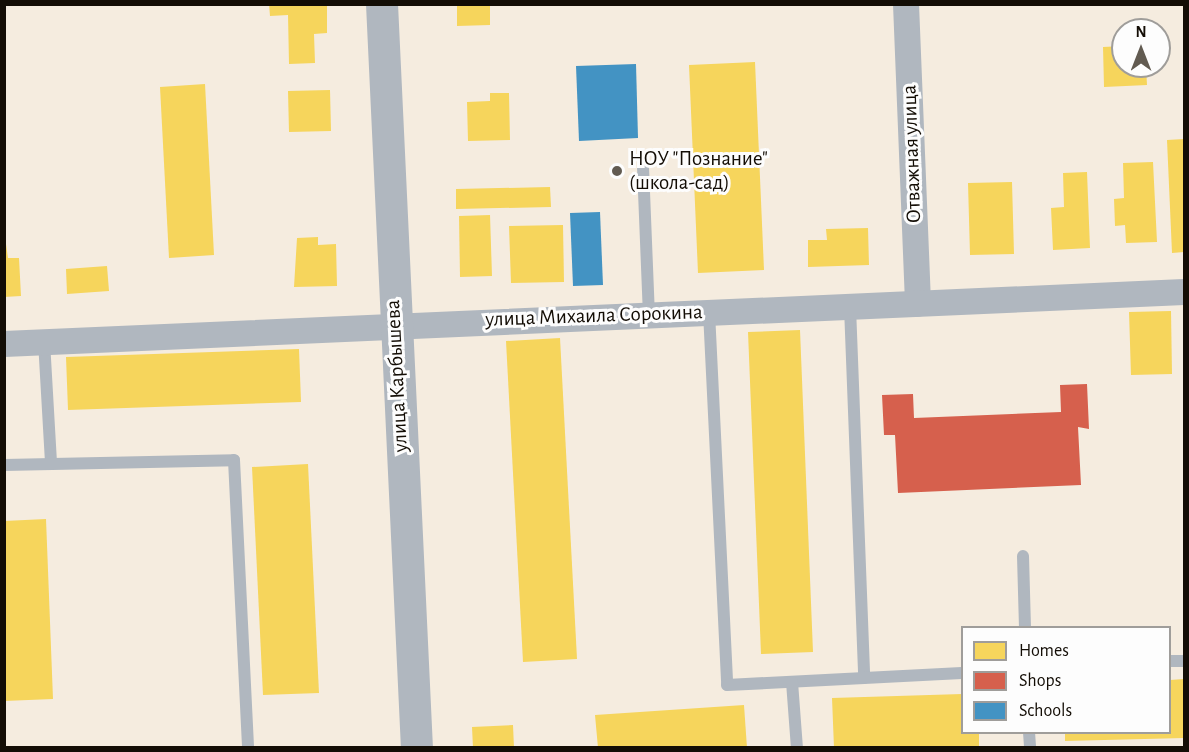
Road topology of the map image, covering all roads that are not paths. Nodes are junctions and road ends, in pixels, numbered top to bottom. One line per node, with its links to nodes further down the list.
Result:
1 (382, 4): 9 (street, улица Карбышева)
2 (906, 4): 5 (street, Отважная улица)
3 (643, 167): 8 (lane)
4 (1185, 292): 5 (street, улица Михаила Сорокина)
5 (918, 304): 6 (street, улица Михаила Сорокина)
6 (850, 307): 7 (street, улица Михаила Сорокина); 17 (lane)
7 (709, 312): 8 (street, улица Михаила Сорокина); 18 (lane)
8 (649, 314): 9 (street, улица Михаила Сорокина)
9 (394, 323): 10 (street, улица Михаила Сорокина); 20 (street, улица Карбышева)
10 (44, 341): 11 (street, улица Михаила Сорокина); 12 (lane)
11 (4, 344)
12 (51, 464): 13 (lane); 19 (lane)
13 (4, 465)
14 (1023, 556): 15 (lane)
15 (1025, 626)
16 (961, 673): 17 (lane)
17 (864, 678): 18 (lane)
18 (792, 682): 21 (lane)
19 (248, 747)
20 (417, 747)
21 (797, 747)

